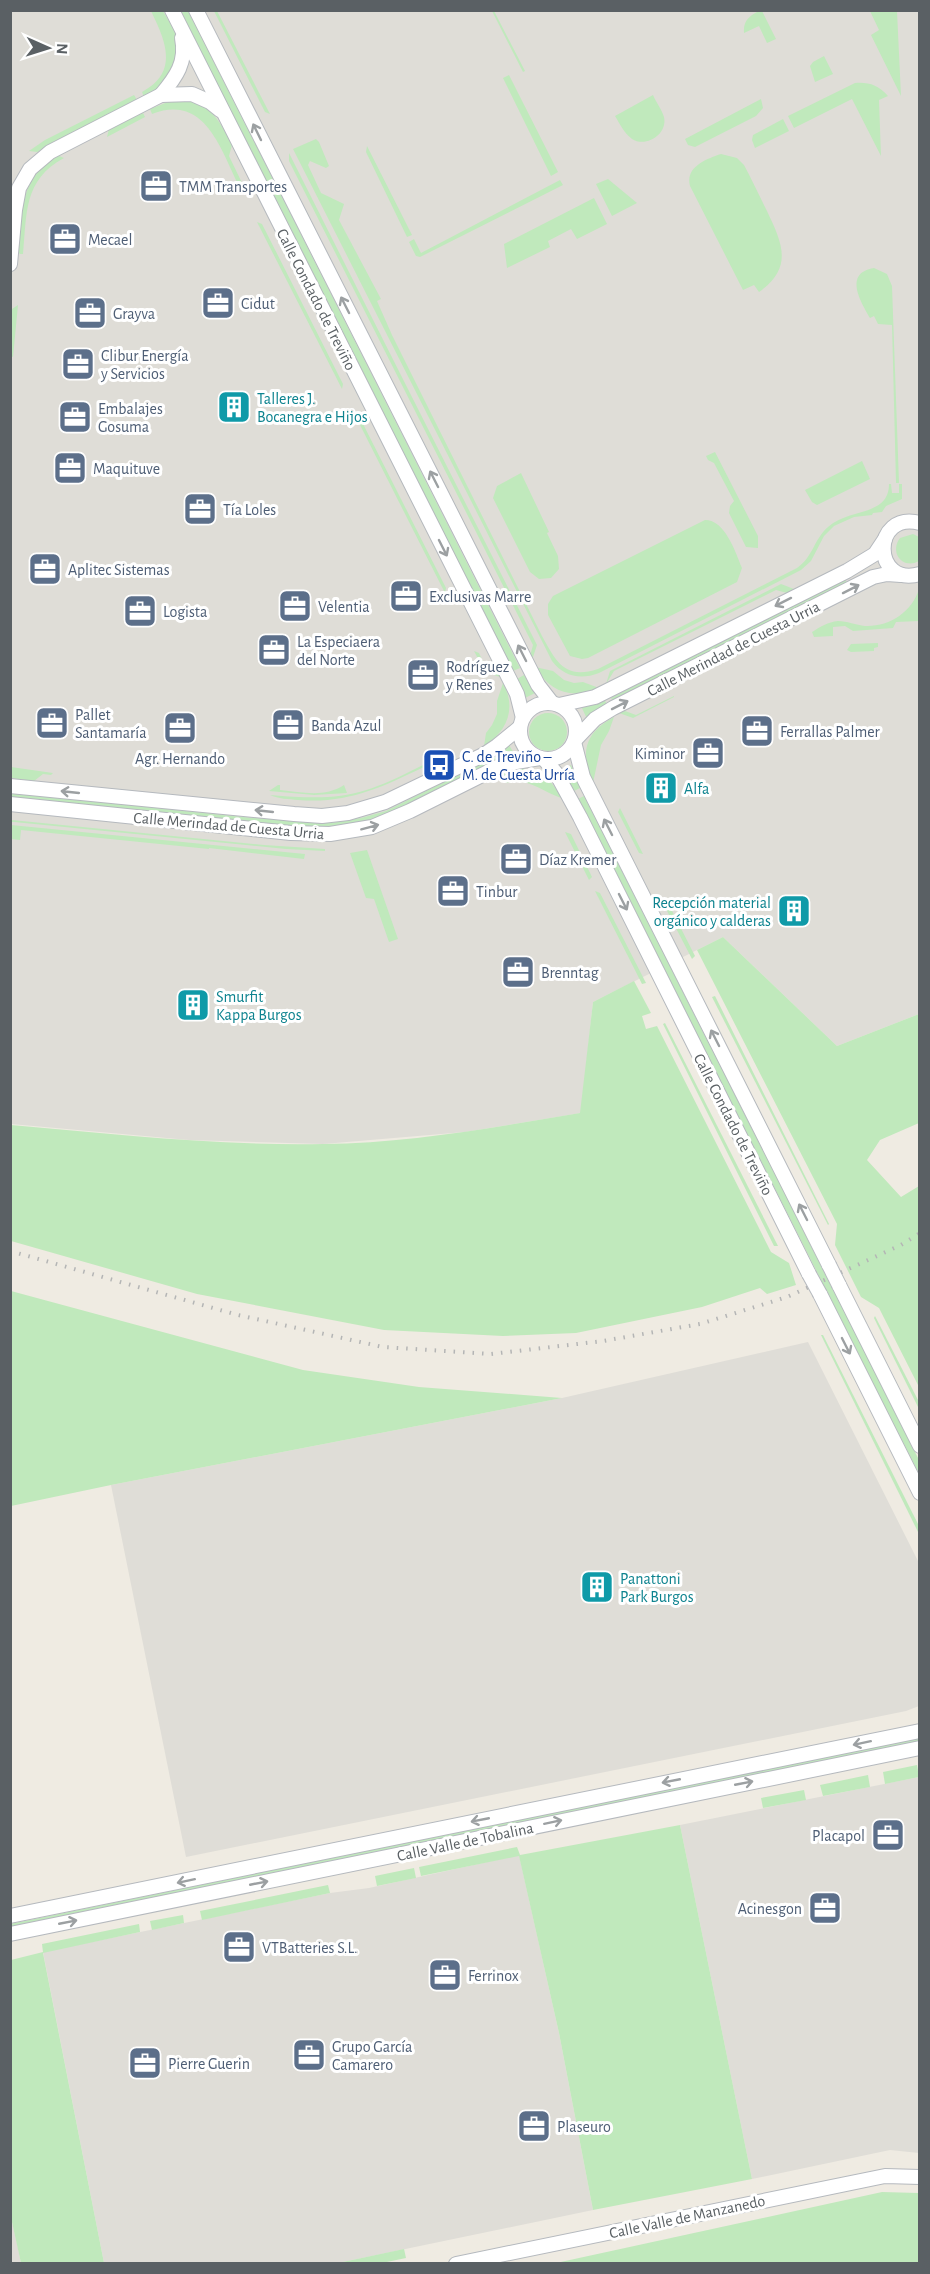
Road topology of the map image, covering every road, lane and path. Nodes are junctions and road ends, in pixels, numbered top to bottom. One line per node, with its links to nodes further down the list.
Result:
1 (172, 10): 3 (street, Calle Condado de Treviño)
2 (196, 10): 11 (street, Calle Condado de Treviño, one-way to 2)
3 (180, 27): 4 (street); 5 (street, Calle Condado de Treviño)
4 (161, 95): 5 (street); 6 (street)
5 (224, 113): 12 (street, Calle Condado de Treviño, one-way to 12)
6 (10, 264)
7 (920, 523): 8 (street, Calle Merindad de Cuesta Urria)
8 (885, 539): 10 (street); 11 (street, Calle Merindad de Cuesta Urria, one-way to 11)
9 (920, 574): 10 (street, Calle Merindad de Cuesta Urria)
10 (901, 575): 13 (street, Calle Merindad de Cuesta Urria, one-way to 10)
11 (555, 704): 12 (street); 13 (street)
12 (521, 723): 14 (street); 15 (street, Calle Merindad de Cuesta Urria, one-way to 15)
13 (574, 741): 14 (street); 17 (street, Calle Condado de Treviño, one-way to 13, bridge)
14 (542, 759): 16 (street, Calle Merindad de Cuesta Urria, one-way to 14); 18 (street, Calle Condado de Treviño, one-way to 18, bridge)
15 (13, 786)
16 (10, 804)
17 (920, 1446)
18 (920, 1492)
19 (920, 1731): 21 (street, Calle Valle de Tobalina, one-way to 21)
20 (920, 1748): 22 (street, Calle Valle de Tobalina, one-way to 20)
21 (10, 1916)
22 (10, 1934)
23 (920, 2177): 24 (street, Calle Valle de Manzanedo)
24 (456, 2264)

